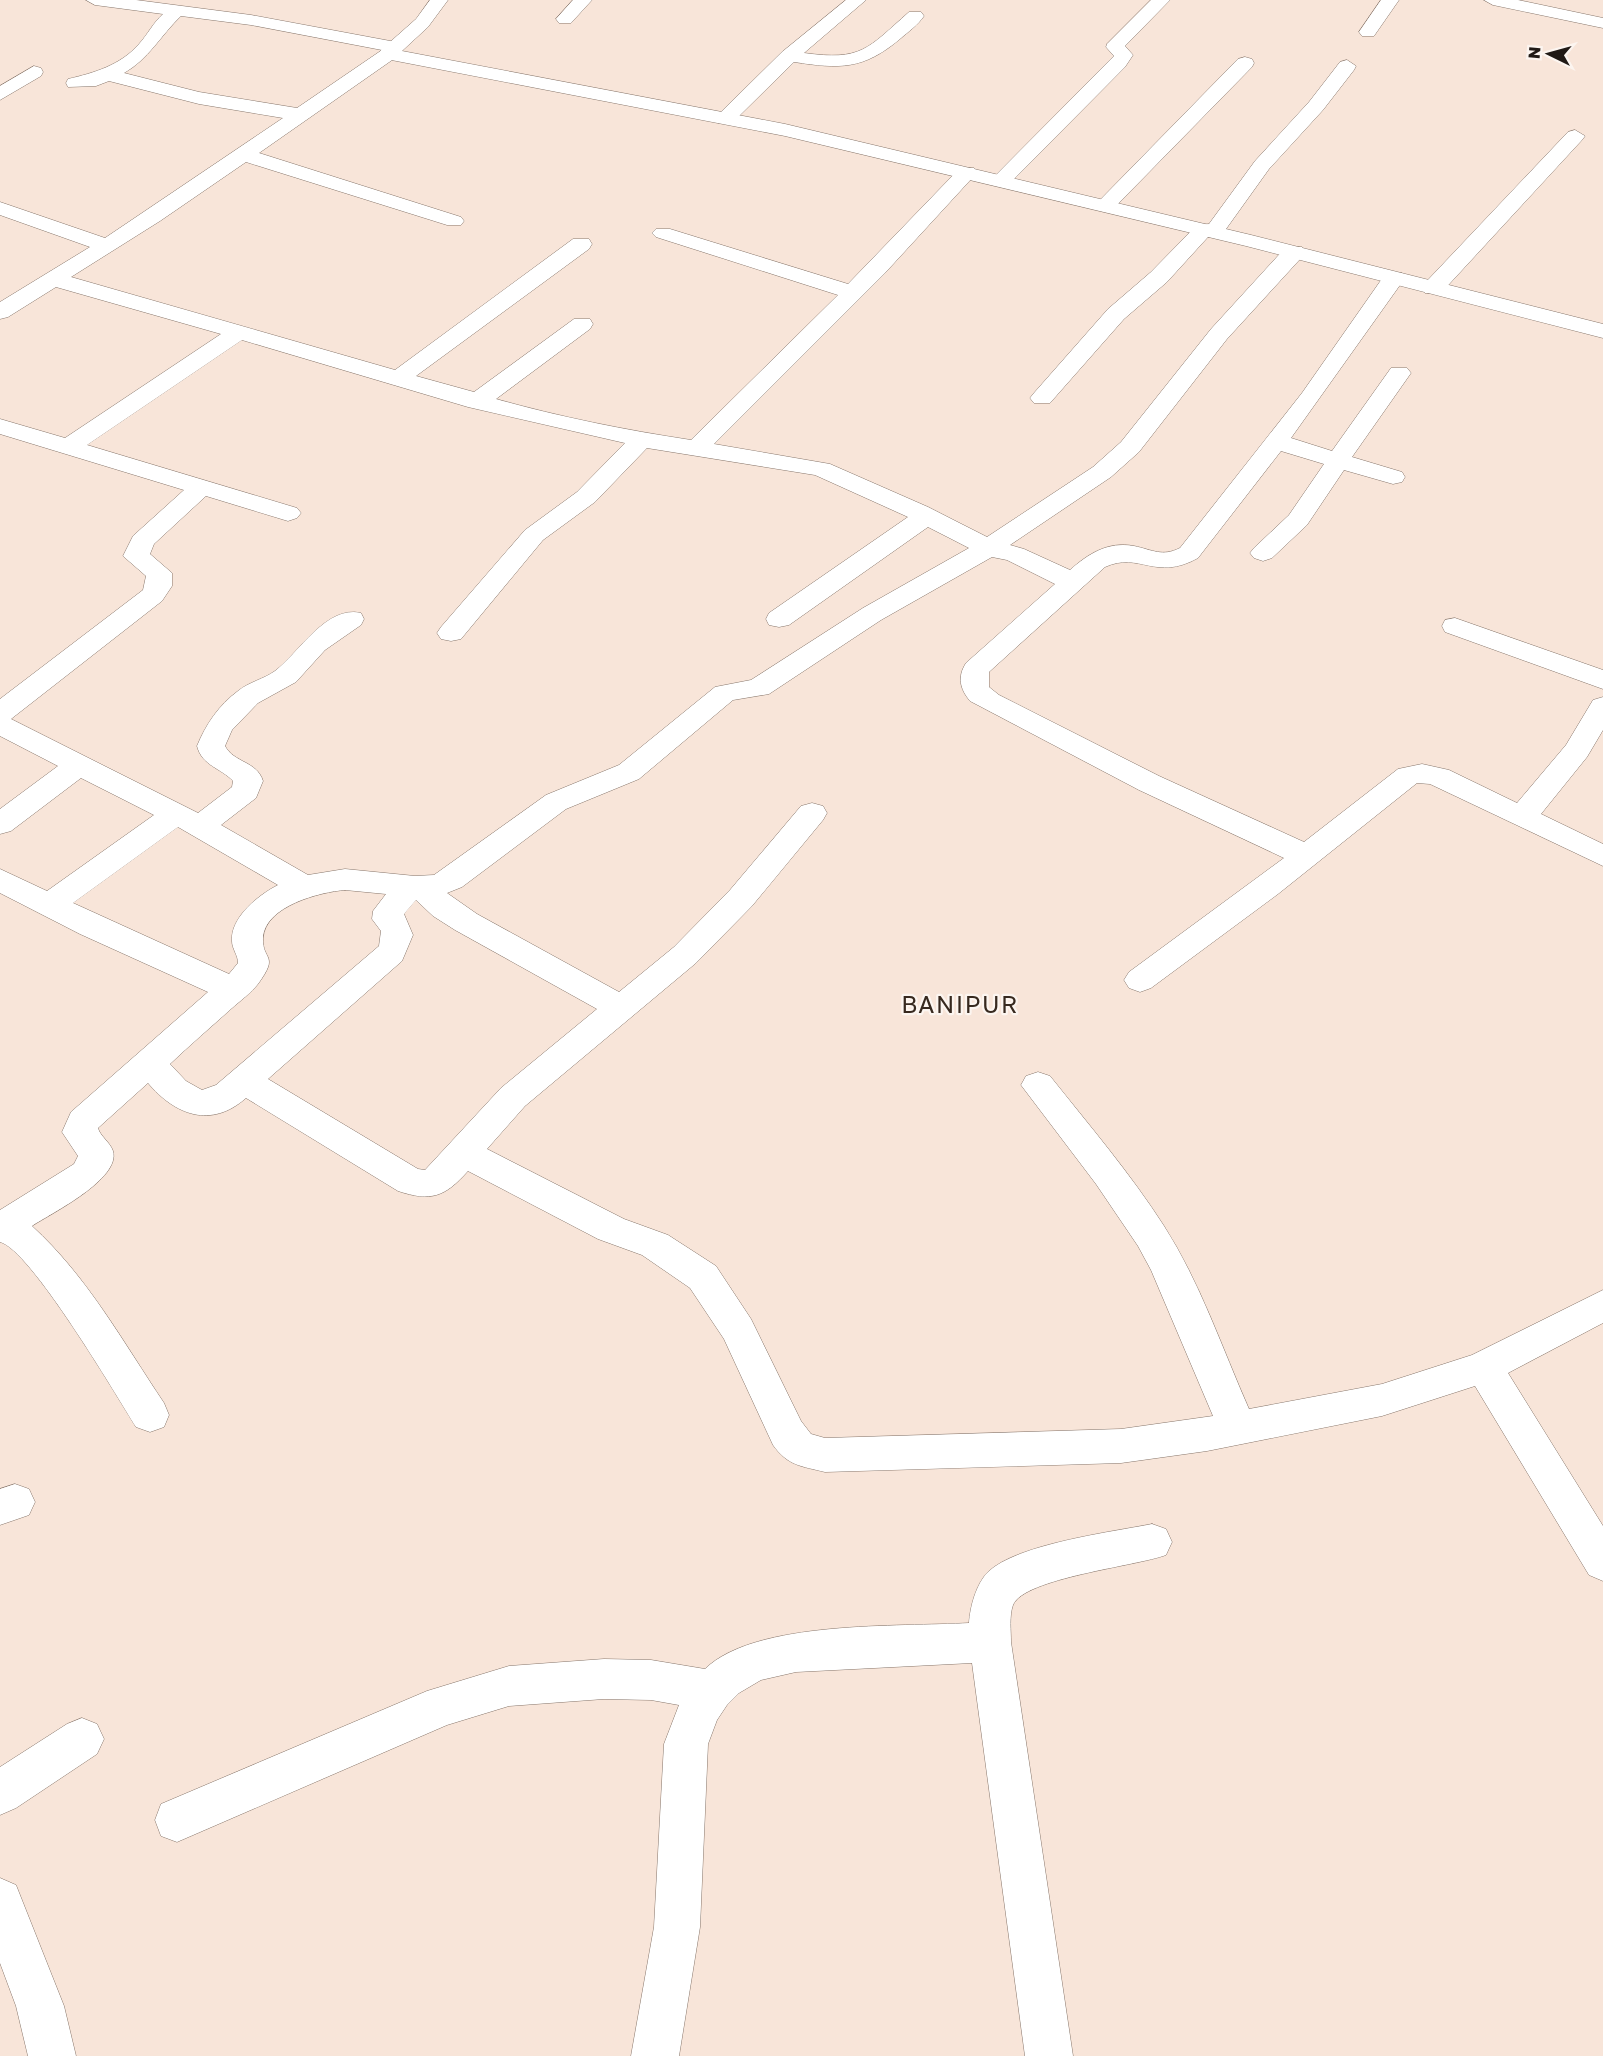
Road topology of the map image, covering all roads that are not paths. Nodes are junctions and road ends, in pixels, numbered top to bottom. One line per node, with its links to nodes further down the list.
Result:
1 (95, 0): 8 (street)
2 (440, 0): 13 (street)
3 (583, 0): 10 (street)
4 (857, 0): 14 (street)
5 (1161, 0): 26 (street)
6 (1390, 0): 12 (street)
7 (1492, 0): 11 (street)
8 (175, 12): 13 (street); 18 (street)
9 (915, 16): 14 (street)
10 (565, 19)
11 (1603, 23)
12 (1368, 32)
13 (392, 51): 21 (street); 22 (street)
14 (789, 56): 22 (street)
15 (1245, 63): 27 (street)
16 (1347, 66): 30 (street)
17 (34, 72): 20 (street)
18 (107, 75): 19 (street); 21 (street)
19 (75, 83)
20 (0, 94)
21 (302, 115): 24 (street)
22 (725, 119): 25 (street)
23 (1575, 136): 37 (street)
24 (245, 155): 29 (street); 33 (street)
25 (967, 172): 26 (street); 38 (street)
26 (1002, 180): 27 (street)
27 (1106, 206): 30 (street)
28 (0, 208): 33 (street)
29 (454, 221)
30 (1209, 230): 34 (street); 45 (street)
31 (663, 233): 38 (street)
32 (581, 244): 44 (street)
33 (108, 246): 35 (street)
34 (1294, 252): 36 (street); 57 (street)
35 (53, 279): 39 (street); 42 (street)
36 (1394, 279): 37 (street); 49 (street)
37 (1433, 288): 41 (street)
38 (851, 292): 51 (street)
39 (0, 312)
40 (582, 324): 46 (street)
41 (1603, 331)
42 (238, 333): 44 (street); 50 (street)
43 (1399, 373): 52 (street)
44 (397, 379): 46 (street)
45 (1042, 398)
46 (476, 402): 48 (street)
47 (0, 426): 50 (street)
48 (642, 439): 51 (street); 63 (street)
49 (1277, 442): 52 (street); 59 (street)
50 (69, 447): 54 (street)
51 (696, 448): 56 (street)
52 (1339, 460): 53 (street); 58 (street)
53 (1393, 477)
54 (202, 487): 55 (street); 66 (street)
55 (288, 513)
56 (926, 516): 57 (street); 60 (street)
57 (988, 548): 59 (street); 77 (street)
58 (1263, 553)
59 (1073, 582): 73 (street)
60 (779, 619)
61 (351, 620): 71 (street)
62 (1455, 626): 64 (street)
63 (451, 633)
64 (1603, 680)
65 (1603, 705): 70 (street)
66 (0, 713)
67 (0, 725): 68 (street)
68 (80, 765): 71 (street); 72 (street)
69 (812, 813): 81 (street)
70 (1522, 817): 73 (street); 74 (street)
71 (188, 820): 76 (street); 78 (street)
72 (0, 824)
73 (1307, 856): 79 (street)
74 (1603, 856)
75 (0, 880): 78 (street)
76 (302, 885): 77 (street); 80 (street)
77 (416, 888): 81 (street); 83 (street)
78 (49, 905): 80 (street)
79 (1140, 980)
80 (232, 989): 82 (street)
81 (621, 1008): 85 (street)
82 (148, 1062): 83 (street); 86 (street)
83 (243, 1080): 85 (street)
84 (1038, 1085): 90 (street)
85 (464, 1153): 90 (street)
86 (3, 1226): 89 (street)
87 (1603, 1305): 88 (street)
88 (1484, 1367): 90 (street); 92 (street)
89 (150, 1415)
90 (1238, 1428)
91 (1152, 1542): 93 (street)
92 (1603, 1562)
93 (990, 1642): 94 (street); 101 (street)
94 (711, 1690): 97 (street); 100 (street)
95 (81, 1739): 96 (street)
96 (0, 1793)
97 (177, 1820)
98 (0, 1901): 99 (street)
99 (52, 2056)
100 (655, 2056)
101 (1049, 2056)

